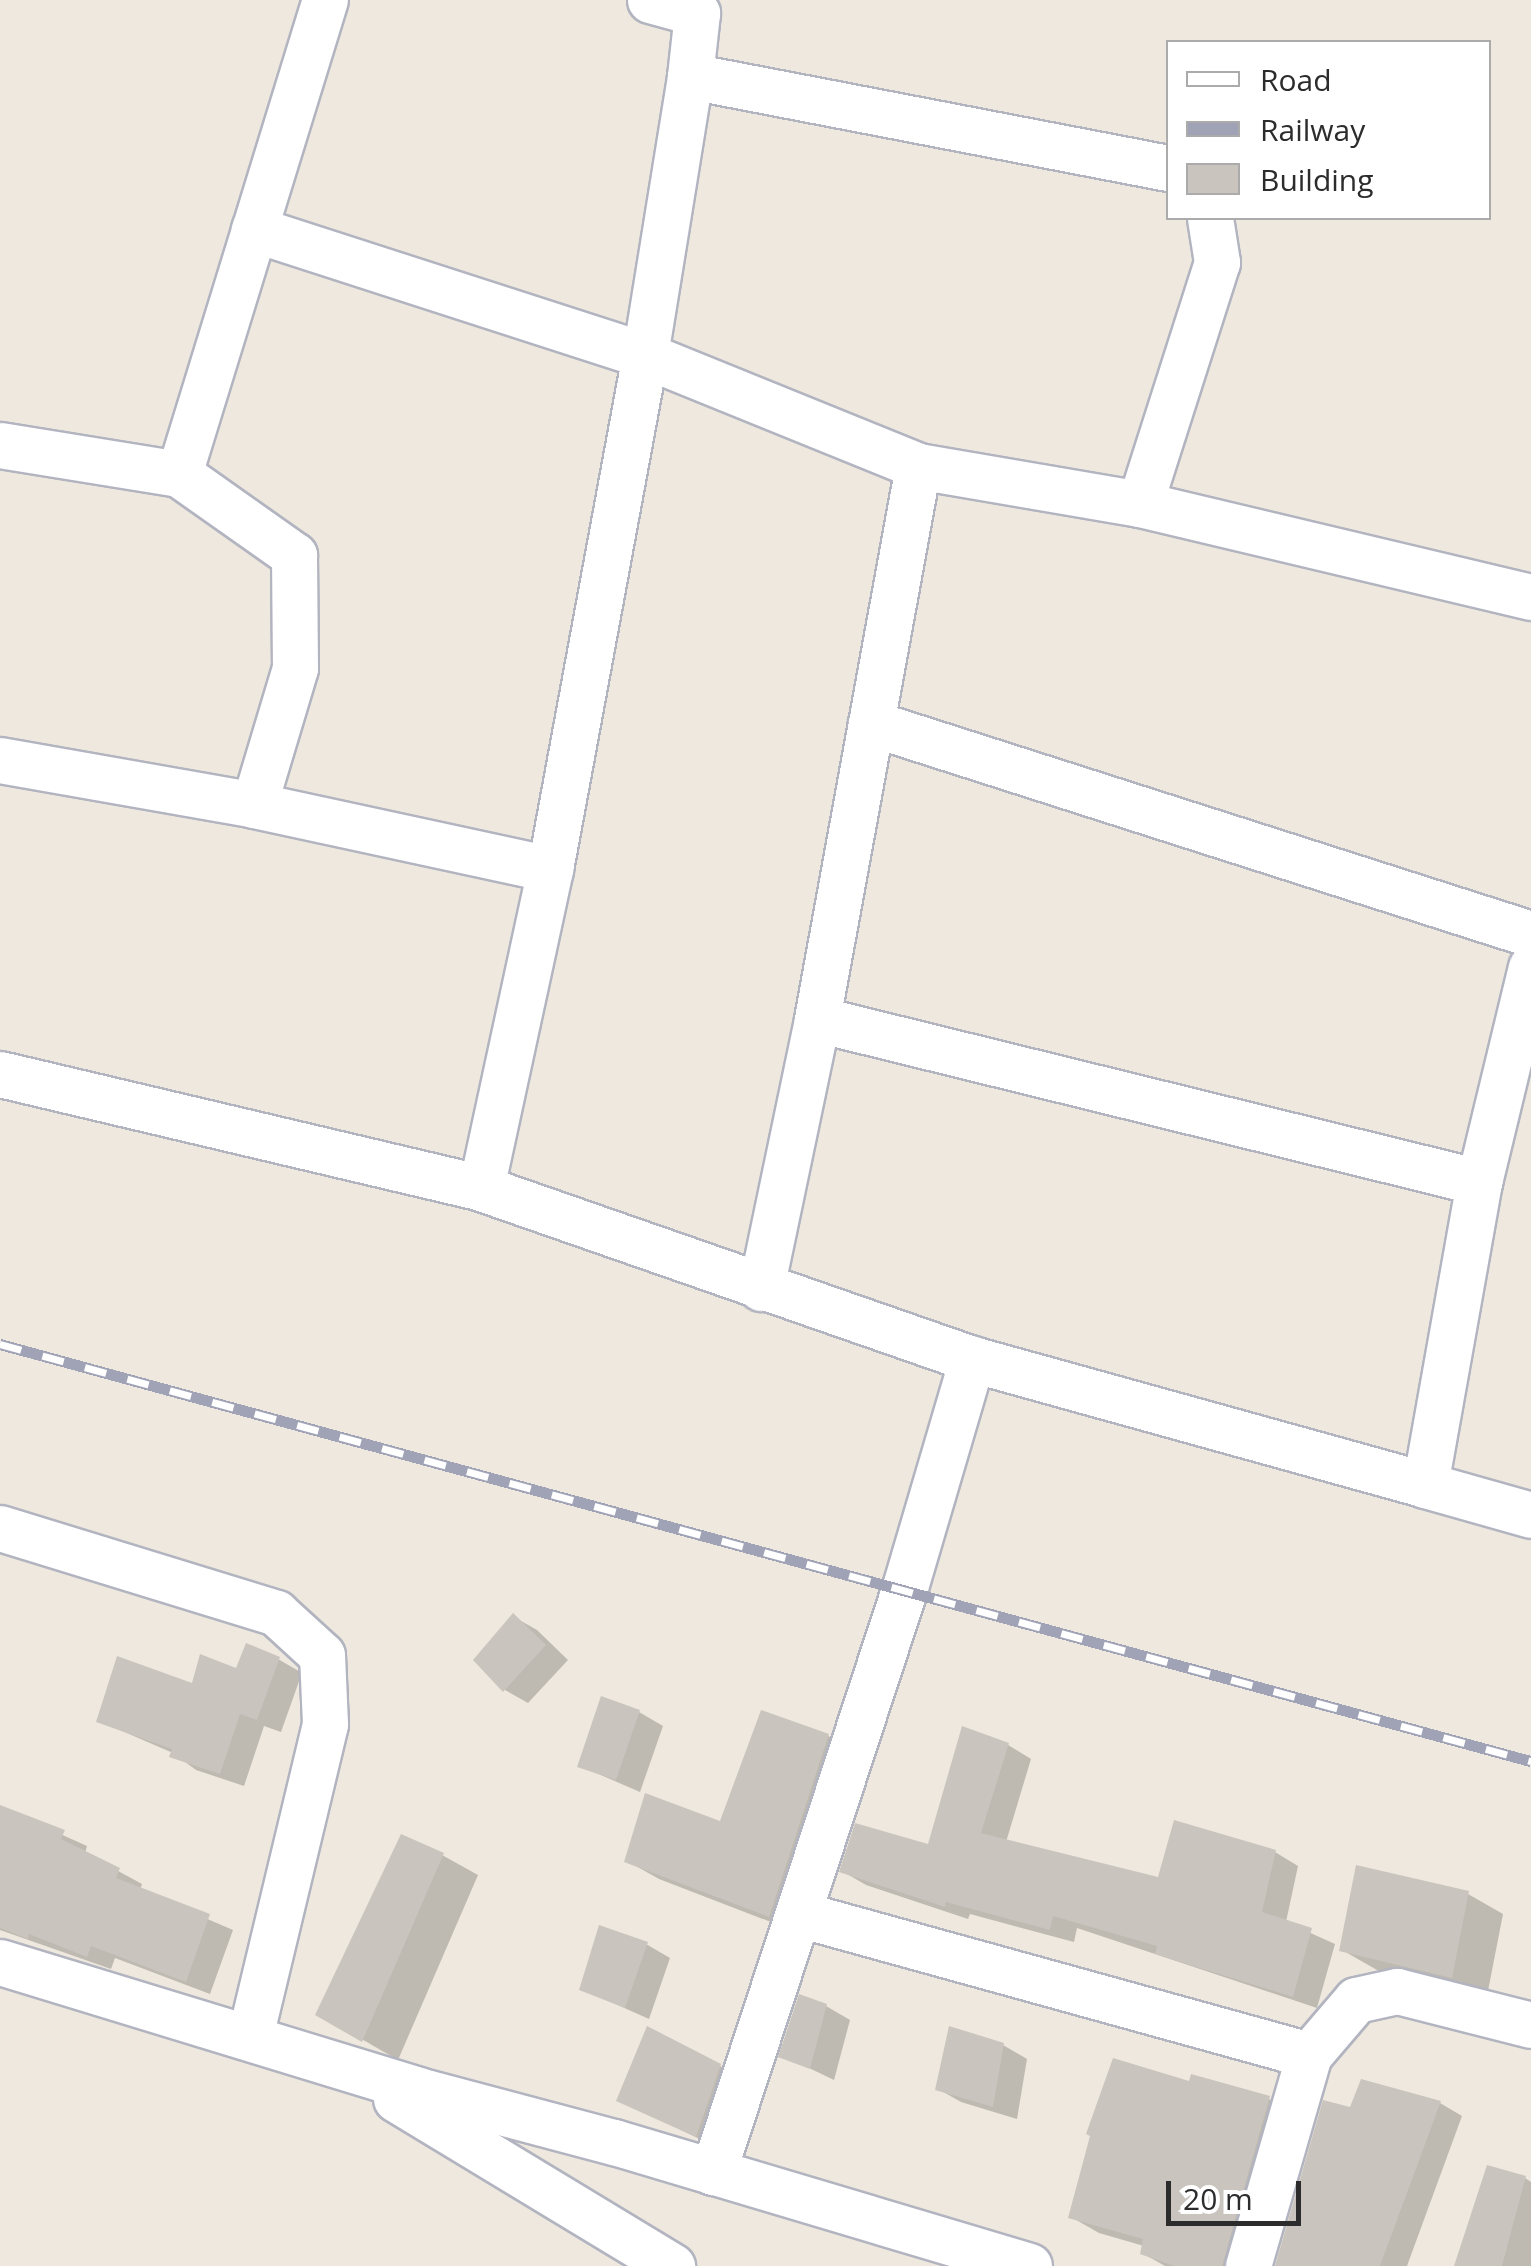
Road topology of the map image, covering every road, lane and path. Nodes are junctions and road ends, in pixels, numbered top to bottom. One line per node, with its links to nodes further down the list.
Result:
1 (325, 0): 7 (street)
2 (650, 0): 3 (street)
3 (699, 7): 4 (street)
4 (690, 76): 5 (street); 8 (street)
5 (1166, 168)
6 (1210, 220): 12 (street)
7 (254, 230): 8 (street); 11 (street)
8 (644, 355): 10 (street); 17 (street)
9 (0, 445): 11 (street)
10 (918, 466): 12 (street); 14 (street)
11 (179, 474): 16 (street)
12 (1140, 504): 13 (street)
13 (1531, 596)
14 (871, 723): 18 (street); 20 (street)
15 (0, 760): 16 (street)
16 (254, 806): 17 (street)
17 (550, 870): 23 (street)
18 (1531, 934)
19 (1531, 968): 22 (street)
20 (817, 1019): 22 (street); 24 (street)
21 (0, 1074): 23 (street)
22 (1479, 1182): 26 (street)
23 (480, 1188): 24 (street)
24 (760, 1288): 25 (street)
25 (972, 1359): 26 (street); 29 (street)
26 (1425, 1485): 27 (street)
27 (1531, 1514)
28 (0, 1528): 32 (street)
29 (799, 1914): 33 (street); 35 (street)
30 (0, 1962): 32 (street)
31 (1531, 2025): 33 (street)
32 (250, 2036): 34 (street)
33 (1309, 2055): 38 (street)
34 (339, 2064): 35 (street); 36 (street)
35 (713, 2172): 37 (street)
36 (672, 2266)
37 (1029, 2266)
38 (1248, 2266)

